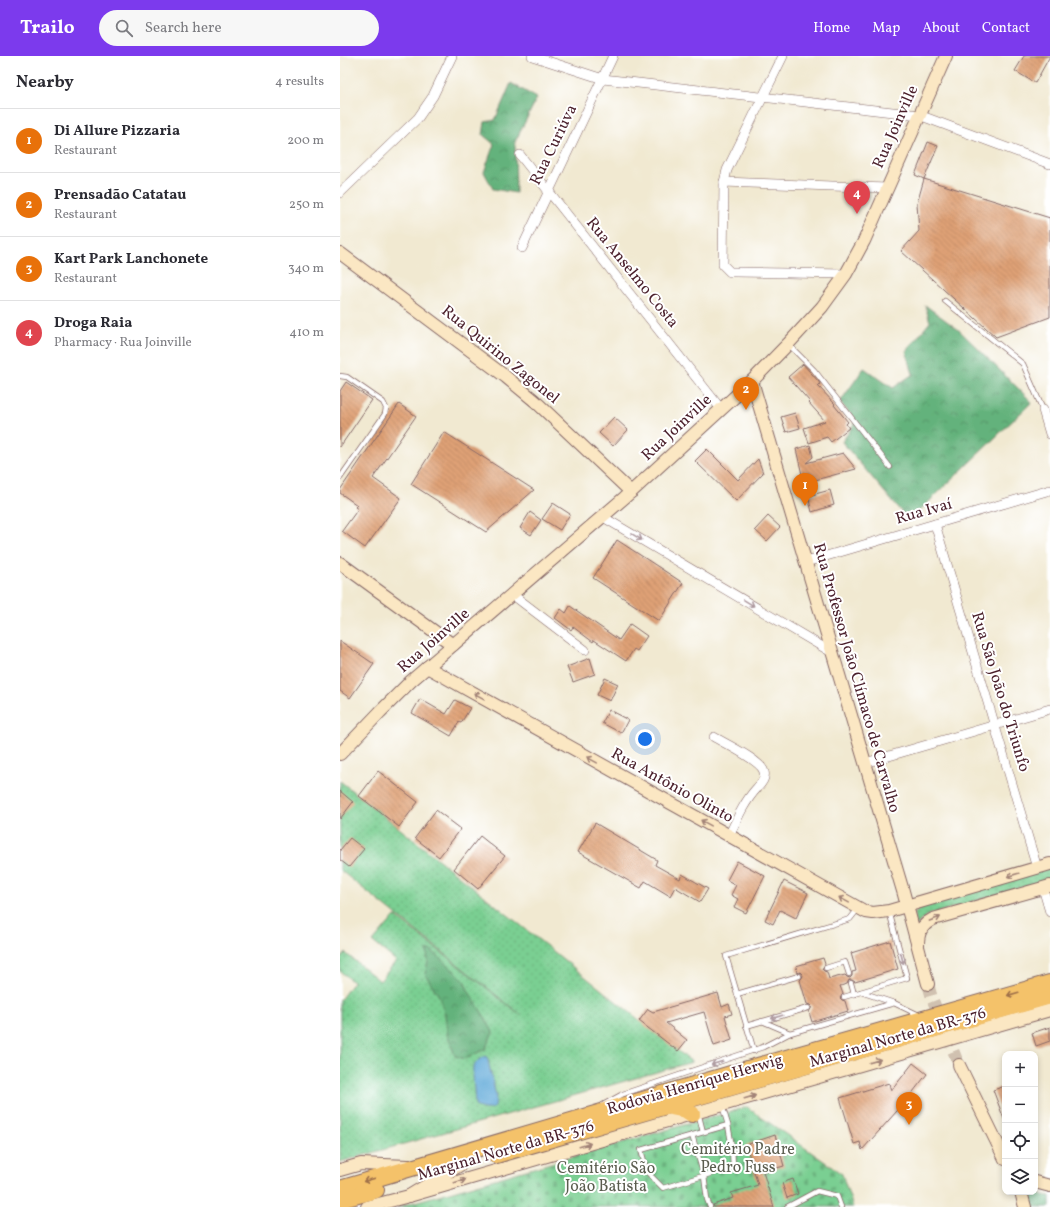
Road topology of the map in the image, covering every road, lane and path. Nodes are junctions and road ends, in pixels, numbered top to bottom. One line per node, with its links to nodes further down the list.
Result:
1 (452, 56): 14 (street)
2 (532, 56): 6 (street)
3 (613, 56): 6 (street, Rua Curiúva)
4 (783, 56): 7 (street)
5 (946, 56): 8 (main road, Rua Joinville)
6 (603, 78): 7 (street); 13 (street, Rua Curiúva)
7 (762, 97): 8 (street); 11 (street)
8 (919, 115): 10 (street); 12 (main road, Rua Joinville)
9 (520, 155): 13 (street, Rua Anselmo Costa)
10 (1050, 164)
11 (724, 182): 12 (street); 17 (street)
12 (887, 188): 17 (main road, Rua Joinville)
13 (548, 192): 15 (street, Rua Curiúva); 22 (street, Rua Anselmo Costa)
14 (340, 193)
15 (522, 248)
16 (340, 253): 28 (main road, Rua Quirino Zagonel)
17 (846, 274): 19 (main road, Rua Joinville)
18 (945, 301): 23 (lane)
19 (788, 344): 21 (main road, Rua Joinville); 25 (lane)
20 (340, 376): 26 (lane)
21 (752, 381): 22 (main road, Rua Joinville); 31 (main road, Rua Professor João Clímaco de Carvalho)
22 (721, 409): 28 (main road, Rua Joinville)
23 (1043, 410): 24 (street)
24 (1050, 434)
25 (890, 467)
26 (340, 478)
27 (1050, 490): 30 (street, Rua Ivaí)
28 (631, 492): 29 (main road, Rua Joinville)
29 (603, 517): 33 (main road, Rua Joinville); 36 (street, one-way to 36)
30 (935, 524): 31 (street, Rua Ivaí); 39 (street, Rua São João do Triunfo)
31 (806, 562): 36 (main road, Rua Professor João Clímaco de Carvalho)
32 (340, 563): 34 (main road)
33 (513, 595): 34 (main road, Rua Joinville); 35 (street)
34 (453, 645): 37 (main road, Rua Joinville)
35 (585, 650)
36 (832, 653): 42 (main road, Rua Professor João Clímaco de Carvalho)
37 (427, 667): 41 (main road, Rua Joinville); 43 (main road, Rua Antônio Olinto, one-way to 37)
38 (1050, 709): 39 (street)
39 (995, 725): 42 (street); 45 (street, Rua São João do Triunfo)
40 (714, 737): 43 (street)
41 (340, 754)
42 (865, 763): 47 (main road, Rua Professor João Clímaco de Carvalho)
43 (730, 836): 48 (main road, Rua Antônio Olinto, one-way to 43)
44 (1050, 864): 45 (main road, Rua Antônio Olinto)
45 (1037, 868): 47 (main road, Rua Antônio Olinto, one-way to 47)
46 (1046, 887): 50 (street); 51 (main road, one-way to 46)
47 (907, 906): 49 (main road, Rua Antônio Olinto); 51 (main road, Rua Professor João Clímaco de Carvalho)
48 (859, 908): 49 (main road, Rua Antônio Olinto); 59 (lane)
49 (889, 911): 58 (lane, one-way to 58)
50 (1050, 912)
51 (918, 950): 57 (main road, Rua Professor João Clímaco de Carvalho)
52 (826, 968): 53 (lane)
53 (849, 974)
54 (798, 976): 59 (lane)
55 (851, 983): 60 (lane)
56 (1050, 983): 66 (highway, Rodovia Henrique Herwig, one-way to 66)
57 (928, 984)
58 (861, 992): 60 (lane); 63 (lane)
59 (737, 994): 68 (lane)
60 (854, 994): 62 (lane)
61 (1050, 996): 73 (highway, Rodovia Henrique Herwig)
62 (844, 998)
63 (894, 1003): 66 (lane); 69 (lane)
64 (808, 1008): 67 (lane, one-way to 67)
65 (1050, 1010): 72 (main road, Marginal Norte da BR-376, one-way to 65)
66 (928, 1018): 75 (highway, Rodovia Henrique Herwig)
67 (762, 1021): 68 (lane); 69 (lane)
68 (746, 1026): 70 (lane)
69 (790, 1033): 70 (lane)
70 (754, 1051): 75 (lane, one-way to 75)
71 (959, 1065): 79 (main road)
72 (722, 1105): 74 (main road, Marginal Norte da BR-376); 76 (lane)
73 (665, 1106): 74 (highway); 81 (highway, Rodovia Henrique Herwig)
74 (695, 1113): 77 (lane); 88 (main road, Marginal Norte da BR-376, one-way to 74)
75 (575, 1120): 80 (highway, Rodovia Henrique Herwig)
76 (728, 1125): 77 (lane); 83 (lane)
77 (703, 1132): 78 (lane)
78 (692, 1135): 83 (lane); 83 (lane)
79 (1002, 1153)
80 (420, 1166): 82 (main road); 86 (highway, Rodovia Henrique Herwig, one-way to 86)
81 (460, 1166): 88 (main road, Marginal Norte da BR-376); 89 (highway, Rodovia Henrique Herwig)
82 (340, 1170)
83 (704, 1176): 91 (lane)
84 (1038, 1183): 85 (main road)
85 (1050, 1186)
86 (340, 1188)
87 (1022, 1195): 94 (main road)
88 (409, 1196): 90 (main road, Marginal Norte da BR-376)
89 (340, 1200)
90 (367, 1207)
91 (710, 1207)
92 (788, 1207): 93 (lane)
93 (841, 1207)
94 (1025, 1207)

